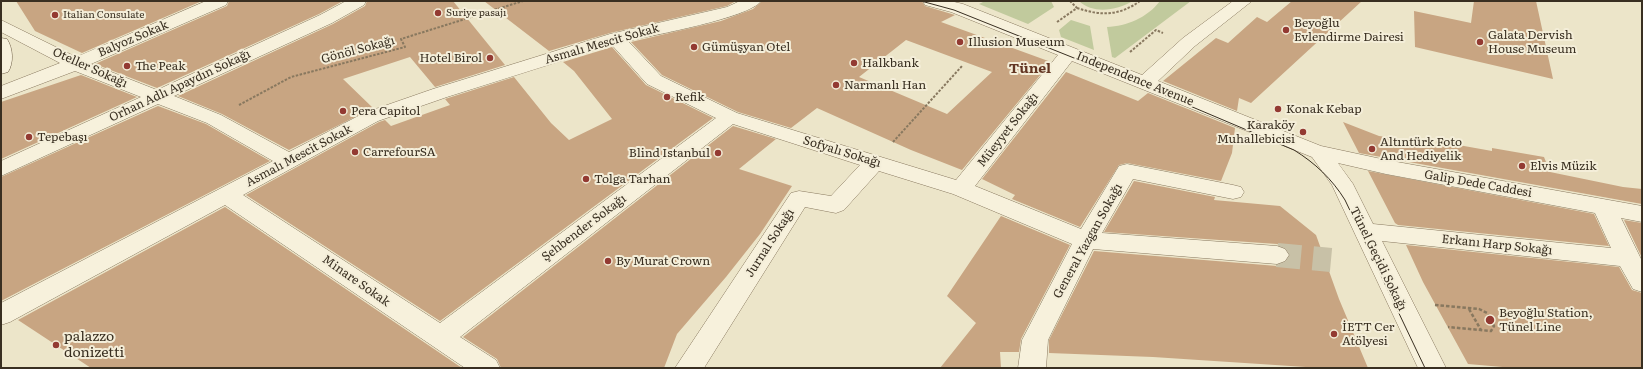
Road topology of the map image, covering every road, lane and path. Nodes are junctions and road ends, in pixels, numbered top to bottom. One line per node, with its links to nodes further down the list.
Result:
1 (220, 1): 16 (street, Balyoz Sokak)
2 (358, 1): 22 (street, Orhan Adlı Apaydın Sokağı)
3 (523, 1): 24 (path, Gönöl Sokağı)
4 (753, 1): 13 (street, Asmalı Mescit Sokak)
5 (931, 1): 15 (street, Independence Avenue)
6 (1070, 1): 9 (path)
7 (1140, 1): 9 (path)
8 (1244, 1): 20 (street)
9 (1077, 8): 10 (path)
10 (1055, 23)
11 (1, 25): 16 (street, Oteller Sokağı)
12 (1169, 35): 19 (path)
13 (616, 38): 23 (street, Sofyalı Sokağı); 26 (street, Asmalı Mescit Sokak)
14 (1, 43): 18 (street)
15 (1069, 53): 19 (street, Independence Avenue); 29 (street, Müeyyet Sokağı)
16 (75, 64): 21 (street, Balyoz Sokak); 22 (street, Oteller Sokağı)
17 (962, 66): 27 (path)
18 (1, 68)
19 (1110, 69): 20 (street, Independence Avenue)
20 (1146, 83): 25 (street, Independence Avenue)
21 (1, 93)
22 (156, 97): 24 (street, Oteller Sokağı); 28 (street, Orhan Adlı Apaydın Sokağı)
23 (730, 117): 27 (street, Sofyalı Sokağı); 44 (street, Şehbender Sokağı)
24 (214, 119): 26 (street, Oteller Sokağı)
25 (1318, 152): 32 (street, Galip Dede Caddesi); 34 (street, Tünel Geçidi Sokağı)
26 (289, 161): 31 (street, Asmalı Mescit Sokak)
27 (875, 162): 29 (street, Sofyalı Sokağı); 46 (street, Jurnal Sokağı)
28 (1, 169)
29 (961, 189): 35 (street, Sofyalı Sokağı)
30 (1233, 192): 35 (street, General Yazgan Sokağı)
31 (226, 194): 41 (street, Asmalı Mescit Sokak); 44 (street, Minare Sokak)
32 (1604, 207): 33 (street, Galip Dede Caddesi); 37 (street)
33 (1642, 214)
34 (1365, 231): 37 (street, Erkanı Harp Sokağı); 48 (street, Tünel Geçidi Sokağı)
35 (1086, 240): 36 (street); 47 (street, General Yazgan Sokağı)
36 (1277, 255)
37 (1630, 258): 38 (street)
38 (1642, 283)
39 (1435, 305): 40 (path)
40 (1469, 308): 43 (path); 43 (path)
41 (1, 315)
42 (1448, 327): 43 (path)
43 (1481, 330)
44 (439, 338): 45 (street, Minare Sokak)
45 (486, 368)
46 (689, 368)
47 (1032, 368)
48 (1432, 368)

